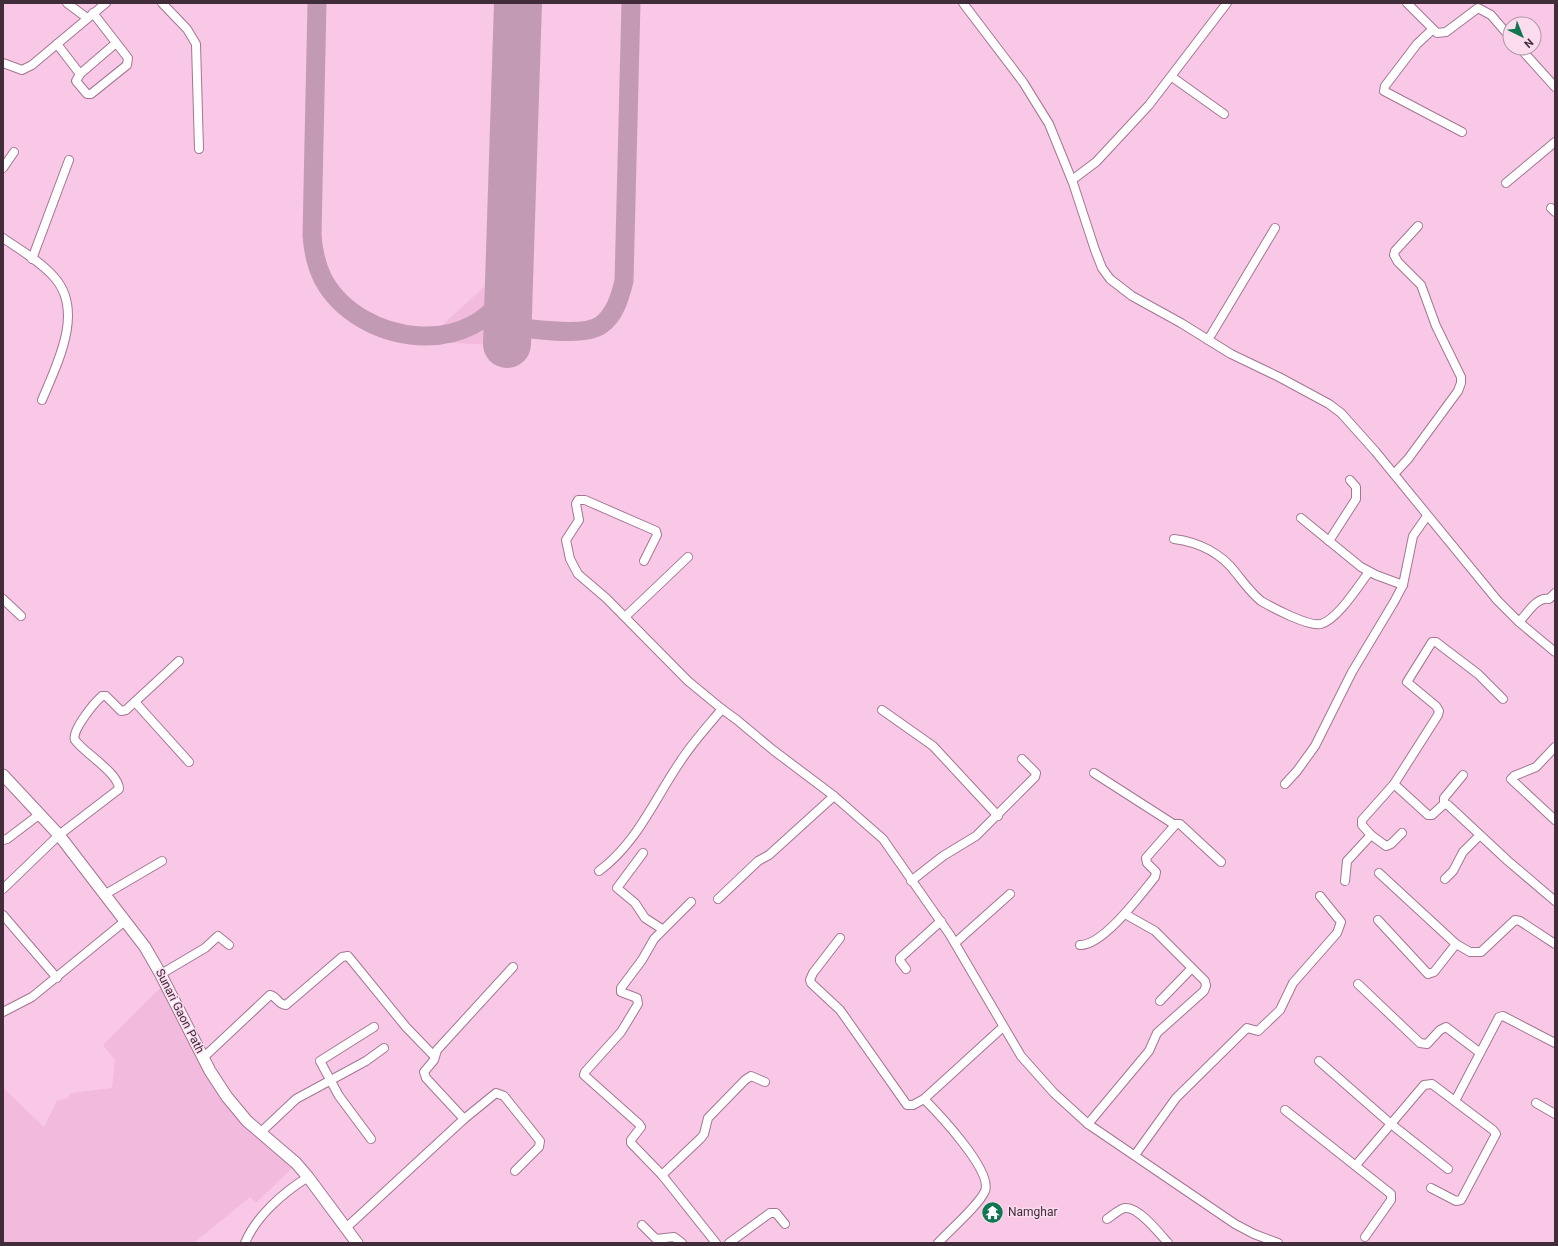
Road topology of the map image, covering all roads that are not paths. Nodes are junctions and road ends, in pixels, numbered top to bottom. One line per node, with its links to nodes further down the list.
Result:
1 (67, 3): 8 (street)
2 (106, 3): 8 (street)
3 (162, 3): 21 (street)
4 (963, 3): 25 (street)
5 (1227, 3): 16 (street)
6 (1407, 3): 10 (street)
7 (1482, 6): 9 (street); 10 (street)
8 (90, 16): 11 (street); 12 (street)
9 (1502, 27)
10 (1432, 30): 19 (street)
11 (116, 43): 15 (street); 15 (street)
12 (56, 44): 14 (street); 15 (street)
13 (1527, 56): 17 (street)
14 (3, 63)
15 (80, 74)
16 (1172, 77): 18 (street); 25 (street)
17 (1555, 87)
18 (1224, 114)
19 (1462, 132)
20 (1555, 142): 26 (street)
21 (199, 149)
22 (14, 152): 24 (street)
23 (69, 160): 30 (street)
24 (3, 168)
25 (1072, 180): 31 (street)
26 (1506, 183)
27 (1418, 226): 33 (street)
28 (1275, 228): 31 (street)
29 (3, 238): 30 (street)
30 (32, 259): 32 (street)
31 (1208, 340): 33 (street)
32 (42, 400)
33 (1394, 474): 35 (street)
34 (1350, 480): 38 (street)
35 (1427, 516): 42 (street); 47 (street)
36 (1301, 518): 38 (street)
37 (1174, 540): 41 (street)
38 (1329, 540): 41 (street)
39 (688, 557): 46 (street)
40 (644, 561): 46 (street)
41 (1369, 572): 42 (street)
42 (1402, 585): 60 (street)
43 (1554, 593): 47 (street)
44 (3, 599): 45 (street)
45 (21, 616)
46 (625, 617): 52 (street)
47 (1519, 622): 48 (street)
48 (1555, 652)
49 (179, 661): 51 (street)
50 (1502, 699): 61 (street)
51 (135, 702): 56 (street); 69 (street)
52 (722, 710): 62 (street); 76 (street)
53 (882, 710): 65 (street)
54 (1555, 747): 66 (street)
55 (1022, 759): 65 (street)
56 (189, 762)
57 (1094, 773): 67 (street)
58 (3, 775): 64 (street, Sunari Gaon Path)
59 (1463, 775): 63 (street)
60 (1285, 784)
61 (1394, 784): 63 (street); 70 (street)
62 (834, 796): 79 (street); 85 (street)
63 (1444, 804): 71 (street)
64 (40, 814): 69 (street, Sunari Gaon Path); 72 (street)
65 (998, 816): 79 (street)
66 (1555, 820)
67 (1175, 825): 75 (street); 88 (street)
68 (1402, 833): 70 (street)
69 (59, 835): 81 (street); 83 (street, Sunari Gaon Path)
70 (1371, 835): 80 (street)
71 (1480, 835): 78 (street); 86 (street)
72 (3, 840)
73 (643, 853): 93 (street)
74 (162, 861): 83 (street)
75 (1221, 862)
76 (599, 871)
77 (1379, 873): 96 (street)
78 (1445, 879)
79 (910, 880): 92 (street)
80 (1345, 880)
81 (3, 889)
82 (1010, 894): 95 (street)
83 (104, 895): 91 (street, Sunari Gaon Path)
84 (1320, 896): 128 (street)
85 (718, 899)
86 (1555, 901)
87 (691, 902): 93 (street)
88 (1125, 914): 99 (street); 101 (street)
89 (3, 915): 104 (street)
90 (1378, 920): 96 (street)
91 (125, 921): 103 (street, Sunari Gaon Path); 104 (street)
92 (940, 921): 95 (street); 102 (street)
93 (662, 929): 132 (street)
94 (840, 938): 118 (street)
95 (955, 943): 109 (street)
96 (1456, 944): 97 (street)
97 (1555, 944)
98 (229, 945): 103 (street)
99 (1080, 945)
100 (513, 967): 113 (street)
101 (1192, 968): 106 (street); 124 (street)
102 (906, 969)
103 (161, 974): 114 (street, Sunari Gaon Path)
104 (57, 978): 107 (street)
105 (1358, 984): 112 (street)
106 (1160, 1001)
107 (3, 1012)
108 (374, 1027): 116 (street)
109 (1003, 1027): 118 (street); 124 (street)
110 (1555, 1043): 112 (street)
111 (384, 1048): 116 (street)
112 (1479, 1052): 119 (street)
113 (434, 1056): 114 (street); 123 (street)
114 (204, 1057): 126 (street, Sunari Gaon Path)
115 (1319, 1061): 125 (street)
116 (330, 1080): 126 (street); 127 (street)
117 (765, 1082): 132 (street)
118 (924, 1099): 145 (street)
119 (1455, 1101): 125 (street); 134 (street)
120 (1536, 1103): 122 (street)
121 (1285, 1110): 129 (street)
122 (1555, 1114)
123 (464, 1119): 131 (street); 138 (street)
124 (1088, 1124): 128 (street)
125 (1391, 1124): 129 (street); 130 (street)
126 (260, 1133): 133 (street, Sunari Gaon Path)
127 (371, 1139)
128 (1135, 1155): 147 (street)
129 (1356, 1166): 139 (street)
130 (1448, 1169)
131 (515, 1170)
132 (662, 1175): 143 (street)
133 (308, 1176): 138 (street, Sunari Gaon Path); 140 (street)
134 (1431, 1188)
135 (1107, 1219): 146 (street)
136 (785, 1224): 144 (street)
137 (642, 1225): 142 (street)
138 (347, 1227): 141 (street, Sunari Gaon Path)
139 (1365, 1237)
140 (245, 1243)
141 (357, 1243)
142 (682, 1243)
143 (716, 1243)
144 (729, 1243)
145 (938, 1243)
146 (1168, 1243)
147 (1278, 1243)

